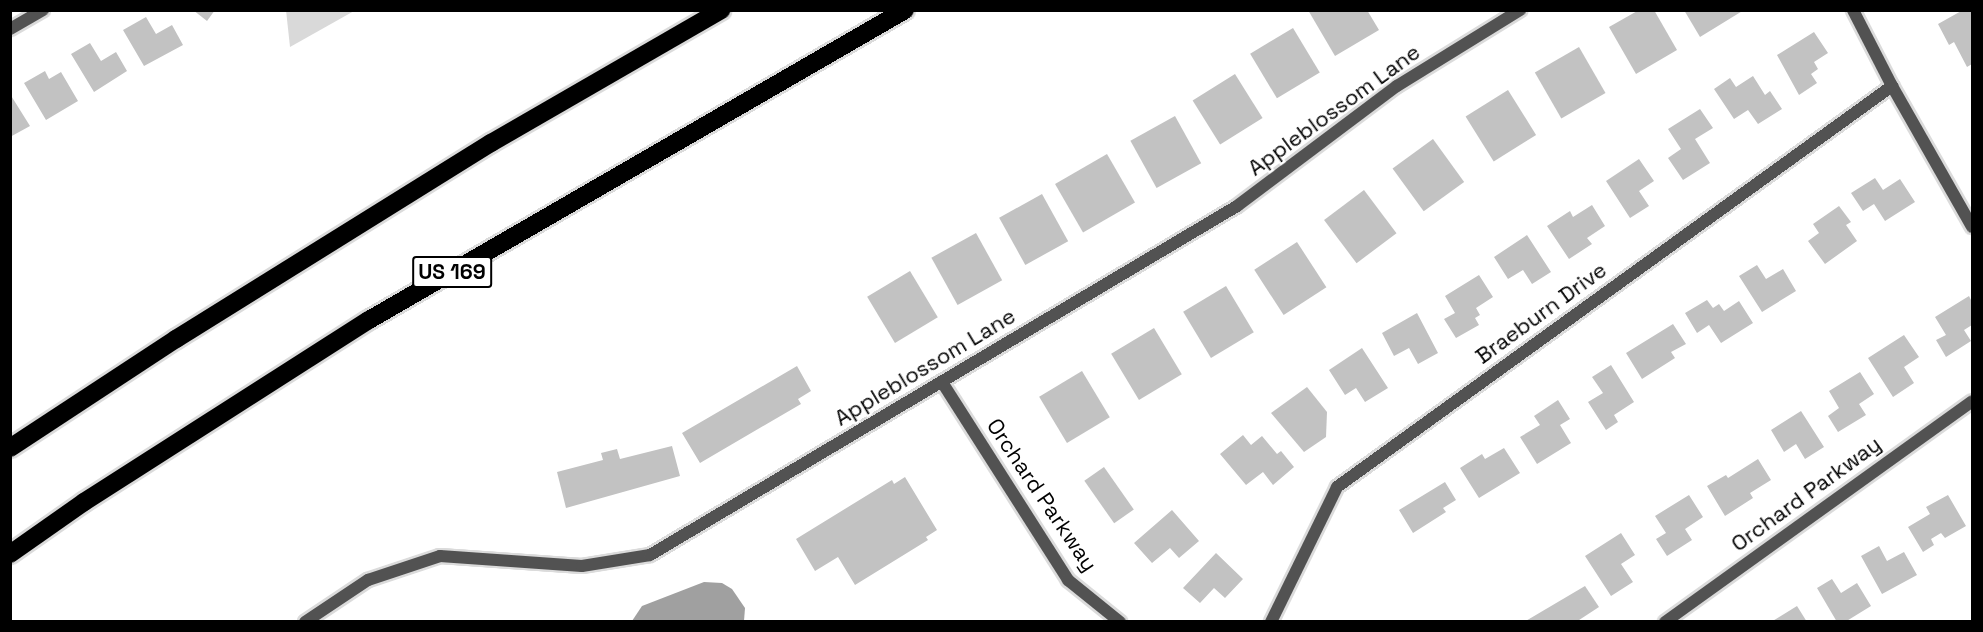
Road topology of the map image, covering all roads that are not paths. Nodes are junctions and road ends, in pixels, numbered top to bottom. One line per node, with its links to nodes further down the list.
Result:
1 (43, 10): 6 (street)
2 (722, 10): 11 (highway)
3 (905, 10): 12 (highway, US 169)
4 (1520, 10): 9 (street, Appleblossom Lane)
5 (1853, 10): 7 (street)
6 (10, 29)
7 (1892, 86): 8 (street); 15 (street, Braeburn Drive)
8 (1972, 228)
9 (942, 382): 13 (street, Appleblossom Lane); 14 (street, Orchard Parkway)
10 (1972, 401): 16 (street, Orchard Parkway)
11 (10, 448)
12 (10, 554)
13 (309, 620)
14 (1120, 621)
15 (1271, 621)
16 (1665, 621)

